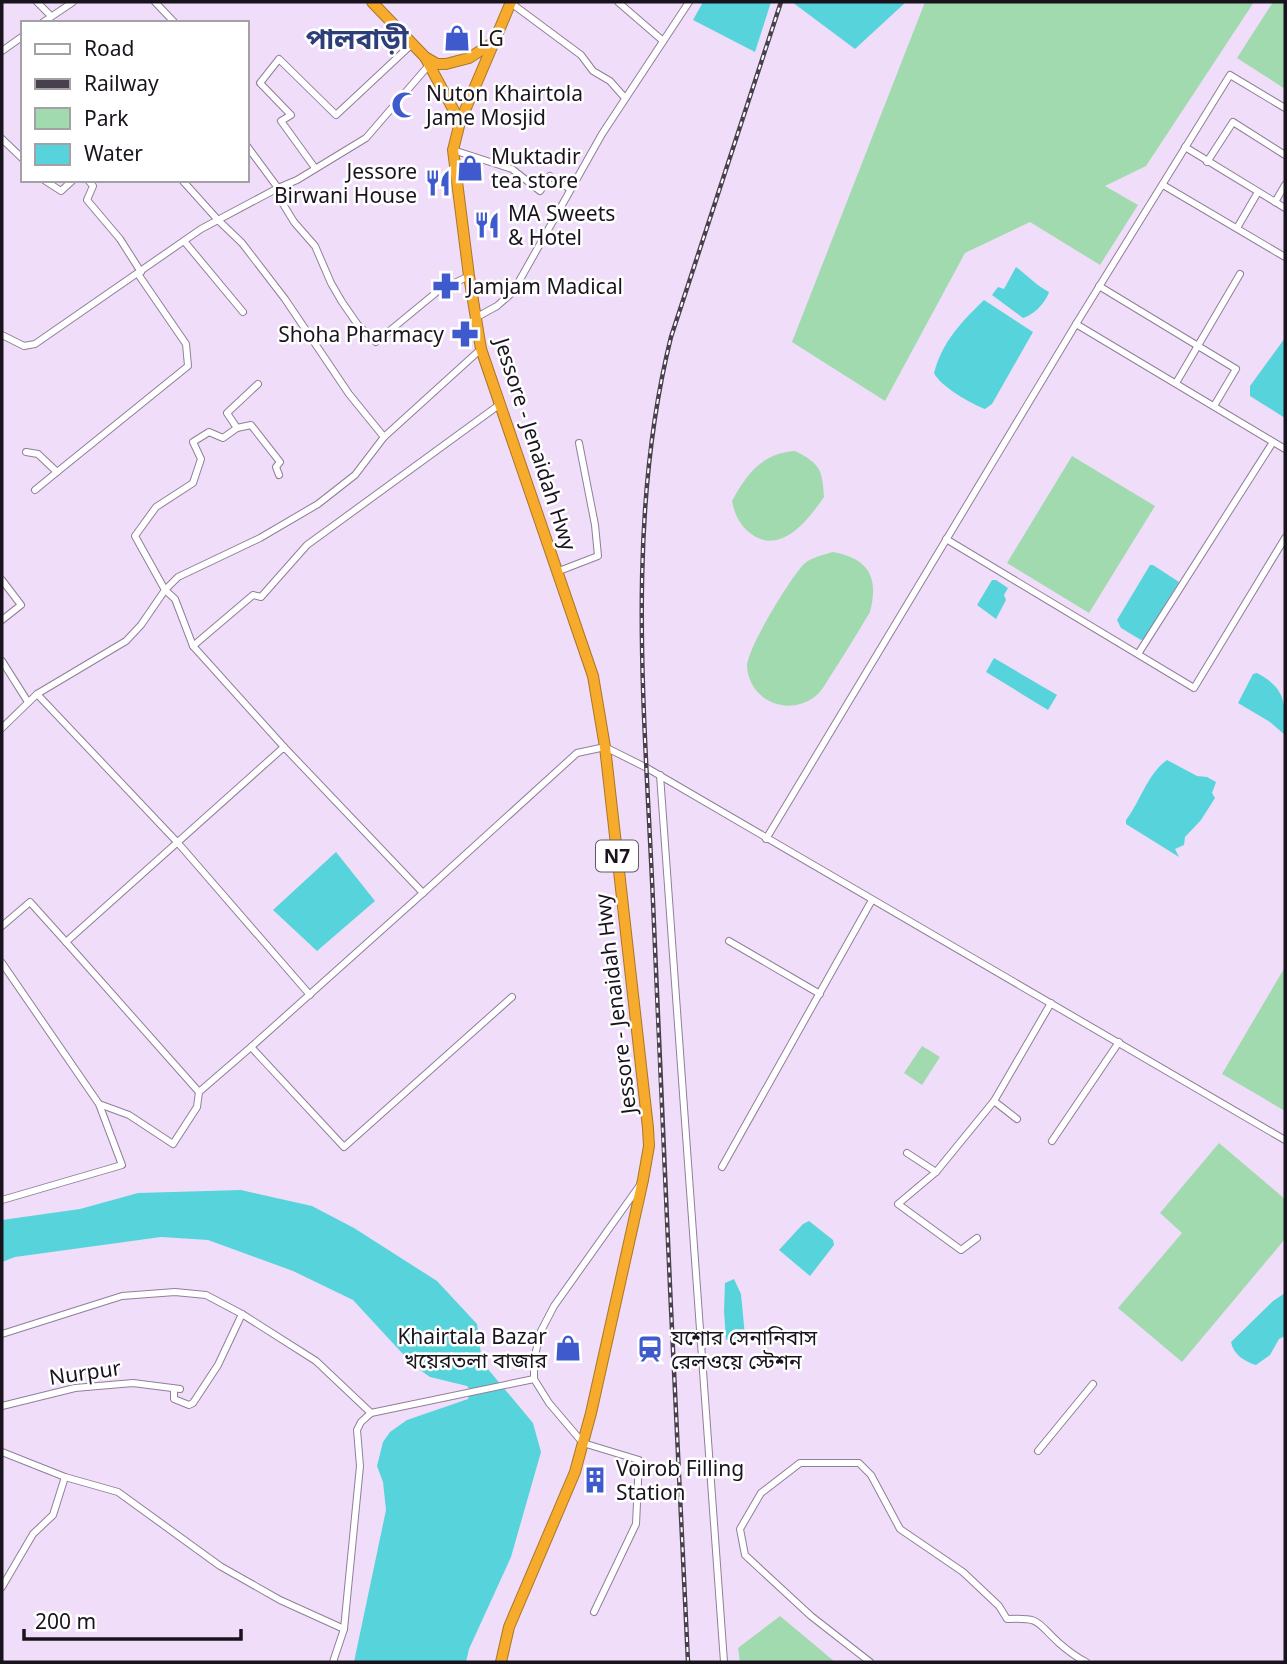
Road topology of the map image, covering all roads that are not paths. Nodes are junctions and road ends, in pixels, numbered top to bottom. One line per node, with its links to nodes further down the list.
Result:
1 (37, 2): 8 (street)
2 (73, 2): 8 (street)
3 (155, 2): 10 (street)
4 (372, 2): 14 (highway)
5 (511, 2): 13 (highway, N7); 17 (street)
6 (618, 2): 12 (street)
7 (688, 2): 12 (street)
8 (51, 16): 9 (street)
9 (45, 21)
10 (173, 21)
11 (21, 37): 15 (street)
12 (662, 40): 17 (street)
13 (494, 42): 16 (highway); 19 (highway, N7)
14 (412, 44): 16 (highway); 27 (street)
15 (2, 51)
16 (427, 61): 19 (highway); 27 (street)
17 (625, 98): 35 (street)
18 (1285, 108): 22 (street)
19 (460, 122): 23 (highway, Jessore - Jenaidah Hwy / N7)
20 (2, 139): 25 (street)
21 (248, 147): 34 (street)
22 (1185, 147): 26 (street); 32 (street)
23 (453, 150): 35 (street); 45 (highway, Jessore - Jenaidah Hwy / N7)
24 (1285, 155): 26 (street)
25 (21, 157)
26 (1207, 162): 36 (street)
27 (315, 168): 34 (street)
28 (47, 182): 29 (street)
29 (71, 182)
30 (90, 182): 43 (street)
31 (184, 182): 39 (street)
32 (1163, 185): 40 (street); 46 (street)
33 (1285, 185): 37 (street)
34 (278, 188): 39 (street); 45 (street)
35 (570, 190): 48 (street)
36 (1258, 192): 37 (street); 40 (street)
37 (1275, 202): 38 (street)
38 (1285, 208)
39 (218, 220): 41 (street); 58 (street)
40 (1237, 228): 42 (street)
41 (184, 241): 43 (street); 47 (street)
42 (1285, 257)
43 (139, 273): 50 (street); 63 (street)
44 (1240, 274): 51 (street)
45 (469, 276): 48 (highway, Jessore - Jenaidah Hwy / N7)
46 (1099, 286): 49 (street); 51 (street)
47 (243, 312)
48 (477, 317): 52 (highway, Jessore - Jenaidah Hwy / N7)
49 (1076, 324): 53 (street); 67 (street)
50 (2, 335)
51 (1198, 346): 53 (street); 56 (street)
52 (481, 349): 55 (highway, Jessore - Jenaidah Hwy / N7); 58 (street)
53 (1176, 383): 56 (street)
54 (258, 384): 57 (street)
55 (499, 405): 68 (highway, Jessore - Jenaidah Hwy / N7); 72 (street)
56 (1214, 406): 59 (street)
57 (237, 428): 64 (street); 70 (street)
58 (384, 437): 70 (street)
59 (1273, 442): 61 (street); 73 (street)
60 (579, 443): 68 (street)
61 (1285, 449)
62 (26, 452): 63 (street)
63 (57, 472): 65 (street)
64 (279, 475)
65 (34, 490)
66 (1285, 538): 73 (street)
67 (946, 539): 73 (street); 81 (street)
68 (559, 571): 79 (highway, Jessore - Jenaidah Hwy / N7)
69 (2, 580): 71 (street)
70 (165, 590): 72 (street); 75 (street)
71 (2, 620)
72 (193, 646): 78 (street)
73 (1138, 654)
74 (2, 661): 76 (street)
75 (37, 694): 76 (street); 82 (street)
76 (28, 702): 77 (street)
77 (2, 728)
78 (284, 747): 82 (street); 83 (street)
79 (605, 747): 80 (street); 83 (street); 104 (highway, Jessore - Jenaidah Hwy / N7)
80 (660, 775): 81 (street); 122 (street)
81 (766, 839): 84 (street)
82 (177, 843): 87 (street); 90 (street)
83 (423, 893): 90 (street)
84 (872, 900): 89 (street); 92 (street)
85 (2, 926): 87 (street)
86 (729, 941): 89 (street)
87 (66, 942): 95 (street)
88 (2, 962): 97 (street)
89 (820, 994): 102 (street)
90 (310, 995): 94 (street)
91 (512, 997): 94 (street)
92 (1051, 1003): 93 (street); 96 (street)
93 (1119, 1042): 99 (street); 100 (street)
94 (251, 1047): 95 (street)
95 (199, 1092): 97 (street)
96 (994, 1101): 98 (street); 103 (street)
97 (99, 1104): 105 (street)
98 (1017, 1119)
99 (1285, 1140)
100 (1052, 1141)
101 (907, 1153): 103 (street)
102 (722, 1167)
103 (936, 1172): 106 (street)
104 (643, 1180): 109 (street); 113 (highway, Jessore - Jenaidah Hwy / N7)
105 (2, 1200)
106 (977, 1238)
107 (242, 1314): 108 (street); 111 (street, Nurpur); 112 (street)
108 (2, 1334)
109 (534, 1379): 112 (street); 113 (street)
110 (1093, 1384): 114 (street)
111 (2, 1406)
112 (371, 1413): 119 (street)
113 (583, 1443): 118 (street); 121 (highway, Jessore - Jenaidah Hwy / N7)
114 (1038, 1451)
115 (2, 1452): 116 (street)
116 (65, 1477): 117 (street); 119 (street)
117 (2, 1587)
118 (594, 1612)
119 (344, 1629): 120 (street)
120 (333, 1662)
121 (501, 1662)
122 (724, 1662)
123 (870, 1662): 124 (street)
124 (1086, 1662)

